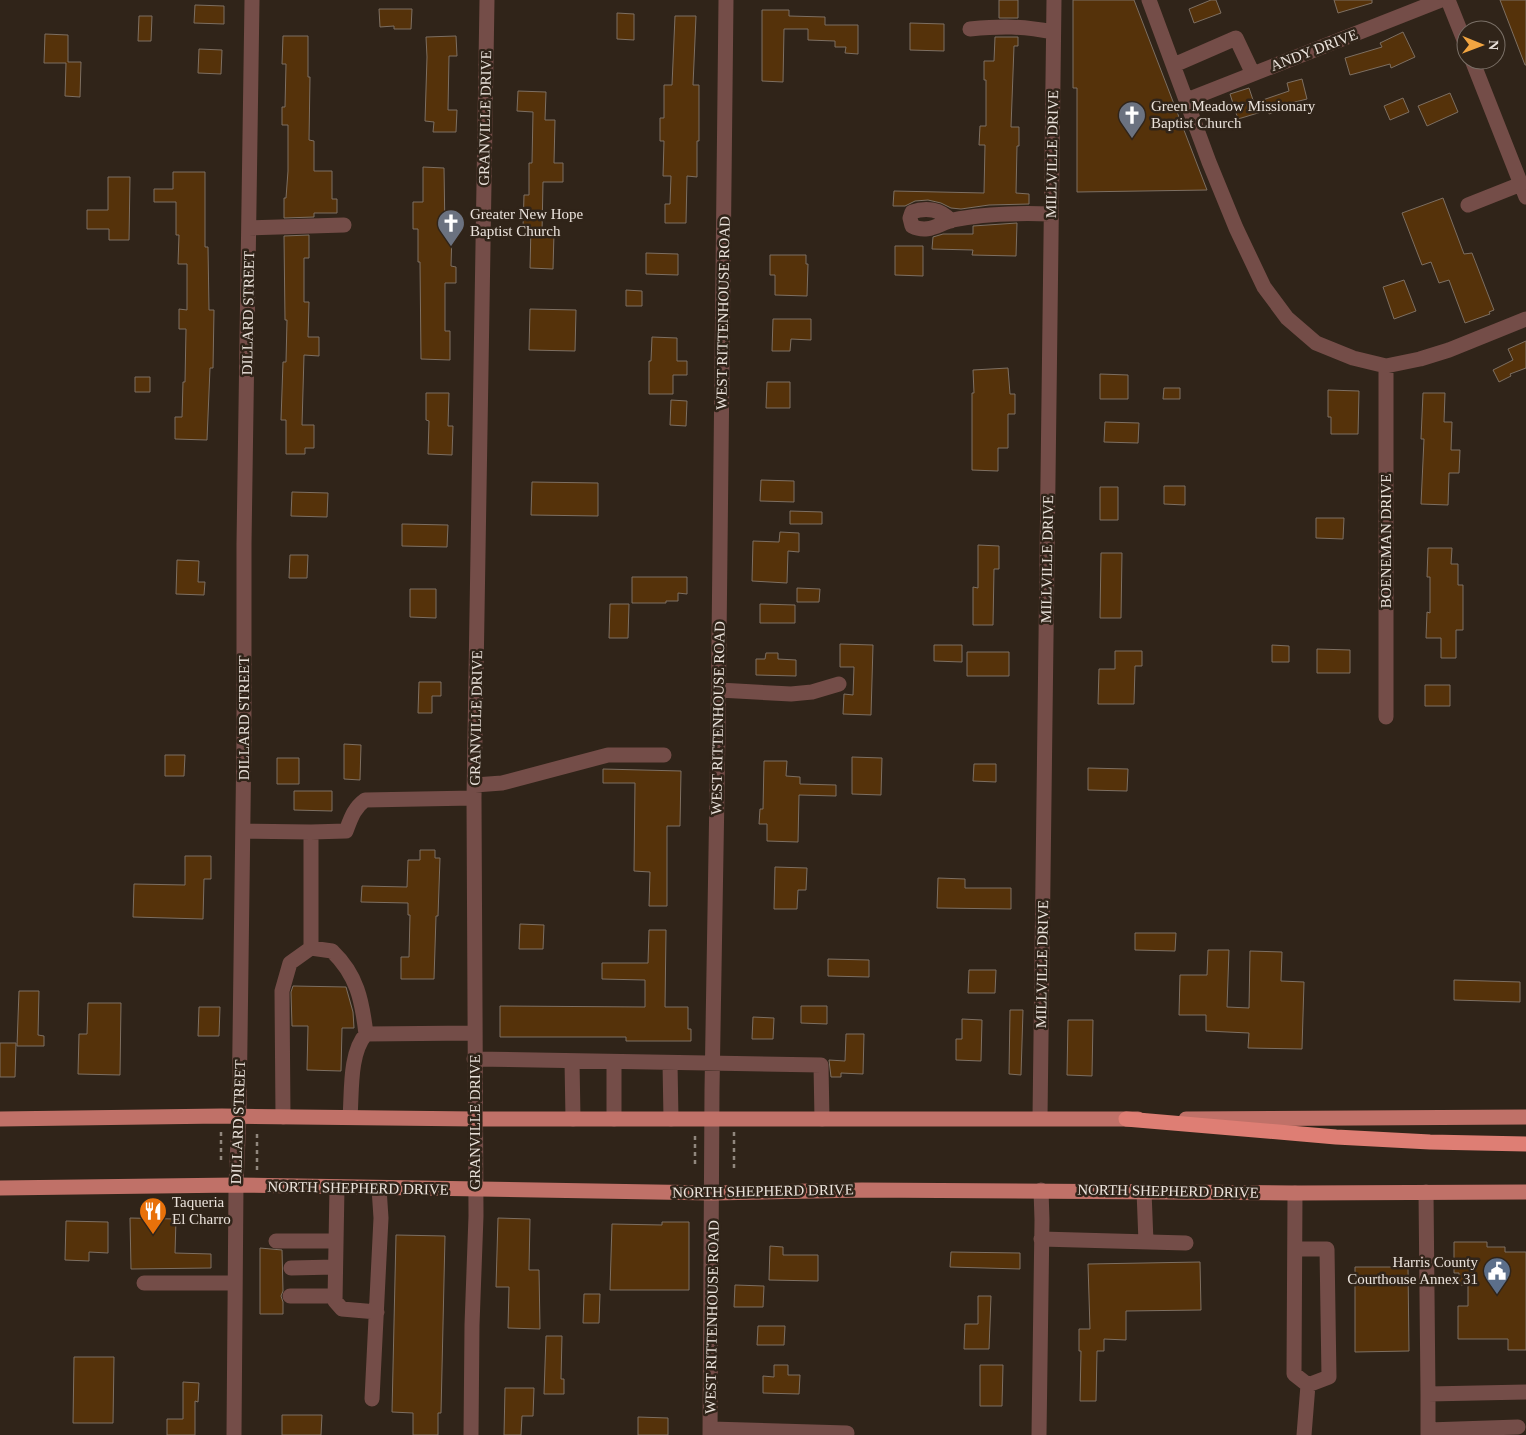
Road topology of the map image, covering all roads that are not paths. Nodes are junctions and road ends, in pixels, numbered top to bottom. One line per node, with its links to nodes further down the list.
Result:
1 (252, 0): 20 (street, DILLARD STREET)
2 (487, 0): 27 (street, GRANVILLE DRIVE)
3 (726, 0): 24 (street, WEST RITTENHOUSE ROAD)
4 (1054, 0): 10 (street, MILLVILLE DRIVE)
5 (1149, 0): 11 (street)
6 (1441, 0): 13 (street, ANDY DRIVE)
7 (1448, 0): 8 (street)
8 (1456, 20)
9 (970, 29): 10 (street)
10 (1053, 32): 17 (street, MILLVILLE DRIVE)
11 (1174, 65): 13 (street); 14 (street)
12 (1476, 70): 15 (street)
13 (1253, 74): 14 (street, ANDY DRIVE)
14 (1187, 100): 22 (street)
15 (1523, 190): 16 (street)
16 (1468, 205)
17 (1051, 214): 18 (street); 42 (street, MILLVILLE DRIVE)
18 (951, 221)
19 (344, 225): 20 (street)
20 (249, 228): 28 (street, DILLARD STREET)
21 (1526, 319): 22 (street)
22 (1386, 366): 25 (street, BOENEMAN DRIVE)
23 (839, 684): 24 (street)
24 (719, 690): 37 (street, WEST RITTENHOUSE ROAD)
25 (1386, 716)
26 (664, 754): 27 (street)
27 (474, 791): 29 (street); 31 (street, GRANVILLE DRIVE)
28 (243, 831): 29 (street); 38 (street, DILLARD STREET)
29 (310, 832): 30 (street)
30 (311, 948): 32 (street); 39 (street)
31 (474, 1033): 32 (street); 33 (street, GRANVILLE DRIVE)
32 (366, 1034): 40 (street)
33 (474, 1059): 34 (street); 44 (street, GRANVILLE DRIVE)
34 (572, 1061): 35 (street); 45 (street)
35 (614, 1062): 36 (street); 46 (street)
36 (670, 1063): 37 (street); 47 (street)
37 (713, 1064): 48 (street, WEST RITTENHOUSE ROAD); 49 (street)
38 (239, 1116): 39 (main road); 43 (main road); 52 (street, DILLARD STREET)
39 (283, 1117): 40 (main road)
40 (350, 1117): 44 (main road)
41 (1526, 1117): 50 (main road)
42 (1040, 1118): 49 (main road); 50 (main road)
43 (0, 1119)
44 (475, 1119): 45 (main road); 56 (street, GRANVILLE DRIVE)
45 (573, 1119): 46 (main road)
46 (614, 1119): 47 (main road)
47 (671, 1119): 48 (main road)
48 (712, 1119): 49 (main road); 61 (street, WEST RITTENHOUSE ROAD)
49 (822, 1119)
50 (1126, 1119): 51 (highway)
51 (1526, 1144)
52 (236, 1185): 53 (main road, NORTH SHEPHERD DRIVE); 54 (main road, NORTH SHEPHERD DRIVE); 71 (street, DILLARD STREET)
53 (338, 1187): 55 (main road, NORTH SHEPHERD DRIVE); 65 (street)
54 (0, 1188)
55 (379, 1188): 56 (main road, NORTH SHEPHERD DRIVE); 75 (street)
56 (475, 1190): 61 (main road, NORTH SHEPHERD DRIVE); 85 (street, GRANVILLE DRIVE)
57 (1040, 1190): 58 (main road, NORTH SHEPHERD DRIVE); 61 (main road, NORTH SHEPHERD DRIVE); 63 (street)
58 (1144, 1191): 62 (main road, NORTH SHEPHERD DRIVE); 66 (street)
59 (1426, 1192): 60 (main road, NORTH SHEPHERD DRIVE); 62 (main road, NORTH SHEPHERD DRIVE); 78 (street)
60 (1526, 1192)
61 (712, 1193): 81 (street, WEST RITTENHOUSE ROAD)
62 (1295, 1193): 68 (street)
63 (1041, 1239): 66 (street); 86 (street)
64 (276, 1240): 65 (street)
65 (336, 1241): 69 (street)
66 (1146, 1242): 67 (street)
67 (1186, 1243)
68 (1294, 1249): 76 (street); 76 (street)
69 (335, 1267): 70 (street); 74 (street)
70 (291, 1268)
71 (235, 1283): 72 (street); 84 (street, DILLARD STREET)
72 (144, 1284)
73 (290, 1296): 74 (street)
74 (335, 1296): 75 (street)
75 (376, 1312): 79 (street)
76 (1308, 1385): 87 (street)
77 (1526, 1392): 78 (street)
78 (1428, 1394): 82 (street)
79 (372, 1399)
80 (1521, 1430): 82 (street)
81 (710, 1432): 83 (street)
82 (1428, 1432)
83 (847, 1433)
84 (234, 1435)
85 (471, 1435)
86 (1039, 1435)
87 (1304, 1435)

